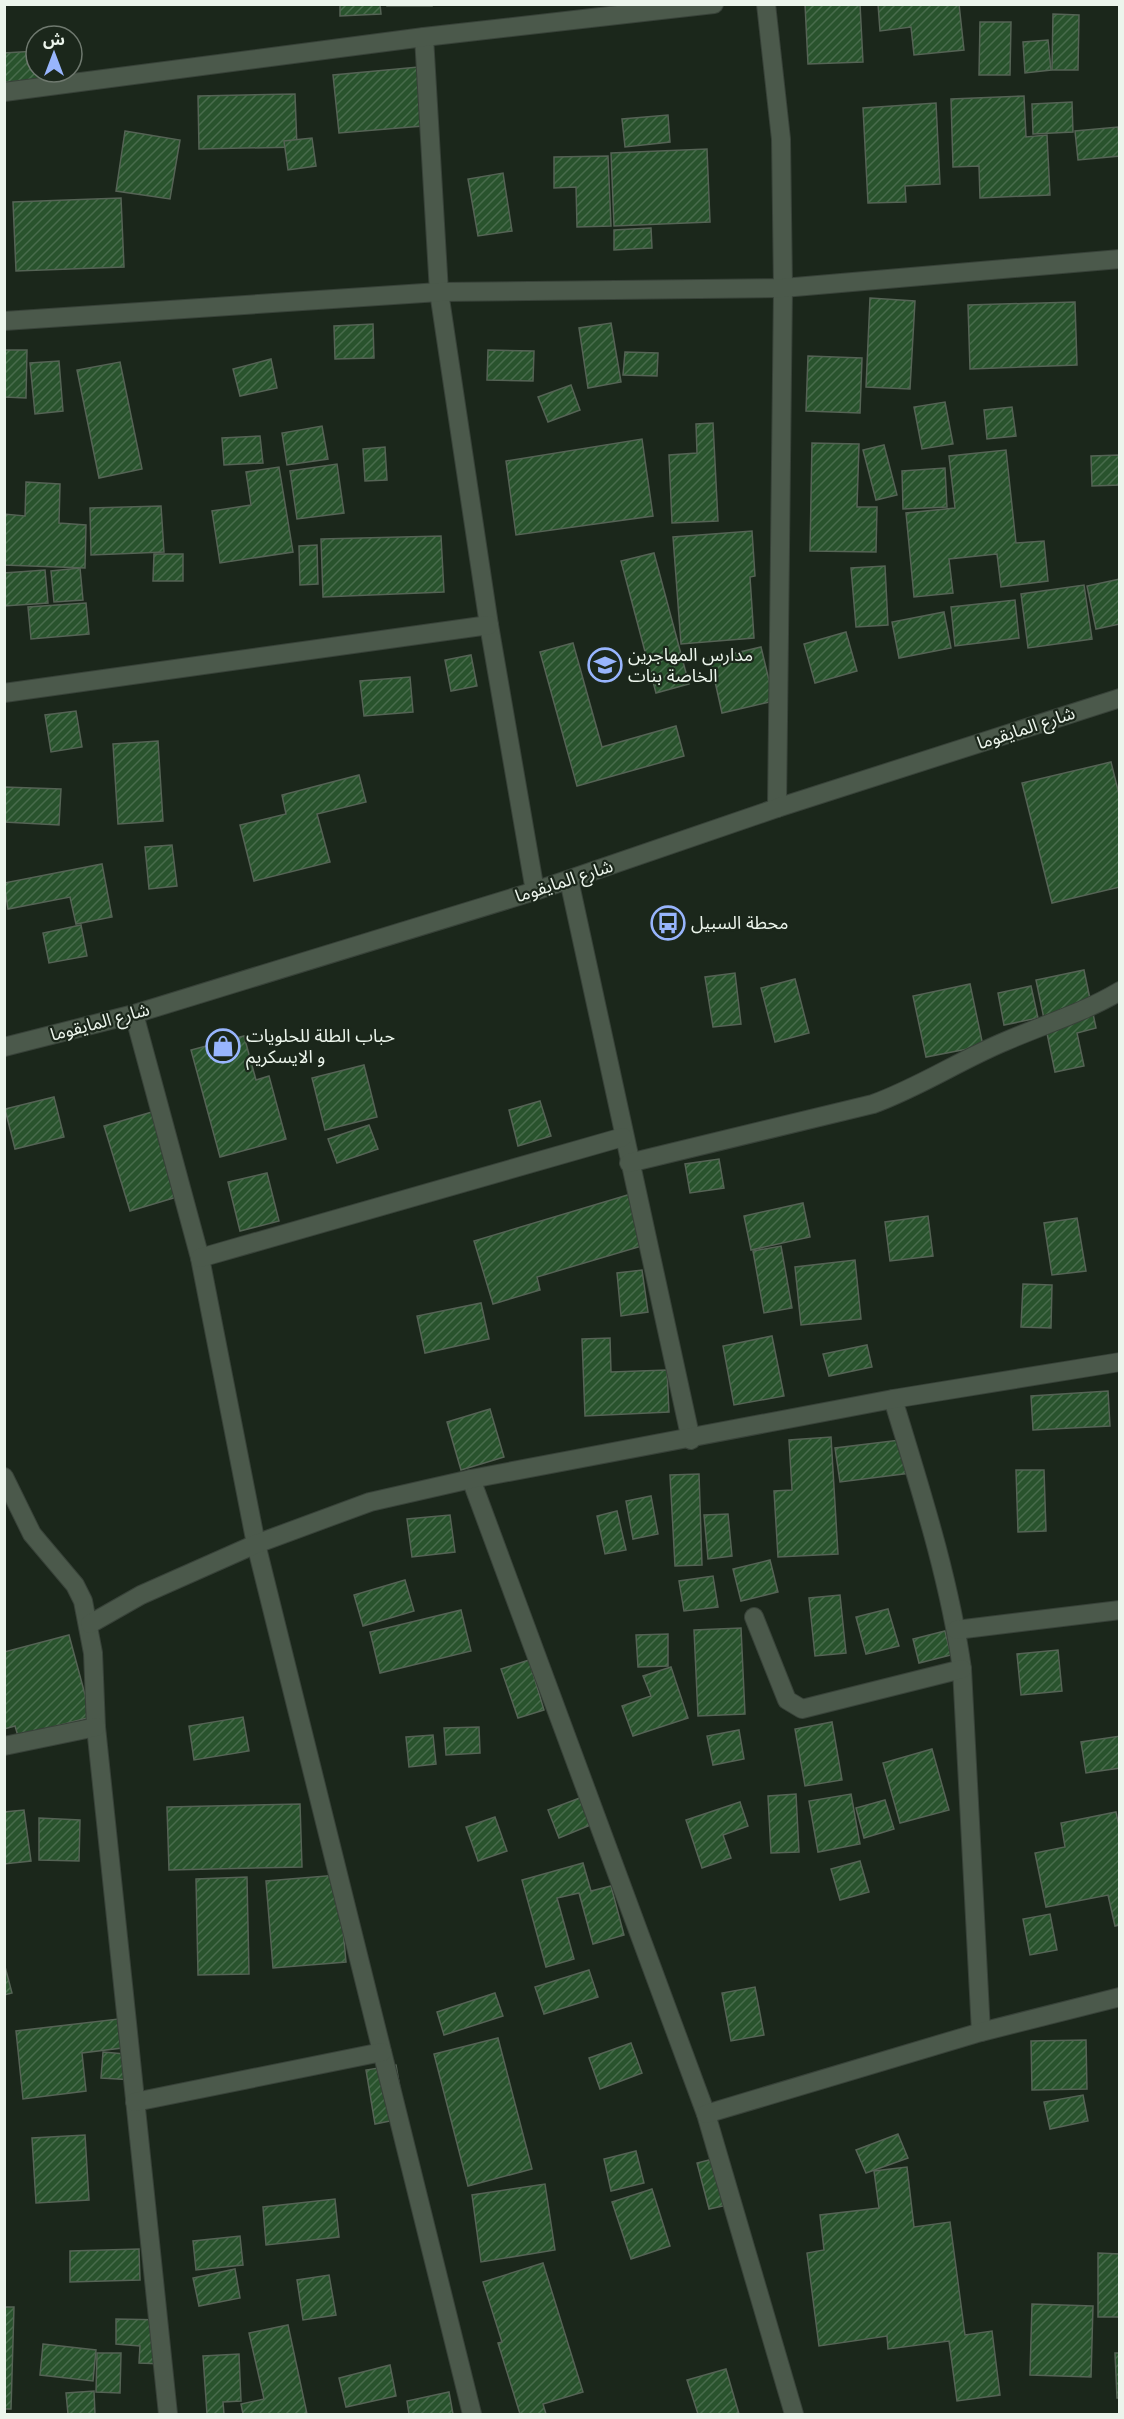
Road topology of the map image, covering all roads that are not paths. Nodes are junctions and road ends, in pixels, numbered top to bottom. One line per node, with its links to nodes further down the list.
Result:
1 (714, 4): 3 (street)
2 (766, 4): 6 (street)
3 (424, 37): 4 (street); 7 (street)
4 (4, 92)
5 (1119, 259): 6 (street)
6 (783, 288): 7 (street); 12 (street)
7 (439, 292): 8 (street); 9 (street)
8 (4, 321)
9 (489, 626): 10 (street); 14 (street)
10 (4, 693)
11 (1119, 698): 12 (street, شارع المايقوما)
12 (777, 808): 13 (street, شارع المايقوما)
13 (569, 880): 14 (street, شارع المايقوما); 18 (street)
14 (535, 891): 16 (street, شارع المايقوما)
15 (1119, 991): 19 (street)
16 (134, 1014): 17 (street, شارع المايقوما); 20 (street)
17 (4, 1047)
18 (623, 1137): 19 (street); 20 (street)
19 (629, 1163): 23 (street)
20 (200, 1258): 26 (street)
21 (1119, 1362): 22 (street)
22 (893, 1399): 23 (street); 30 (street)
23 (691, 1440): 25 (street)
24 (4, 1477): 29 (street)
25 (471, 1479): 26 (street); 38 (street)
26 (256, 1544): 29 (street); 36 (street)
27 (1119, 1610): 30 (street)
28 (754, 1617): 31 (street)
29 (90, 1624): 32 (street)
30 (956, 1630): 31 (street)
31 (962, 1669): 35 (street)
32 (96, 1727): 33 (street); 37 (street)
33 (4, 1746)
34 (1119, 1997): 35 (street)
35 (981, 2031): 38 (street)
36 (382, 2052): 37 (street); 40 (street)
37 (135, 2102): 39 (street)
38 (706, 2114): 41 (street)
39 (168, 2415)
40 (472, 2415)
41 (794, 2415)

